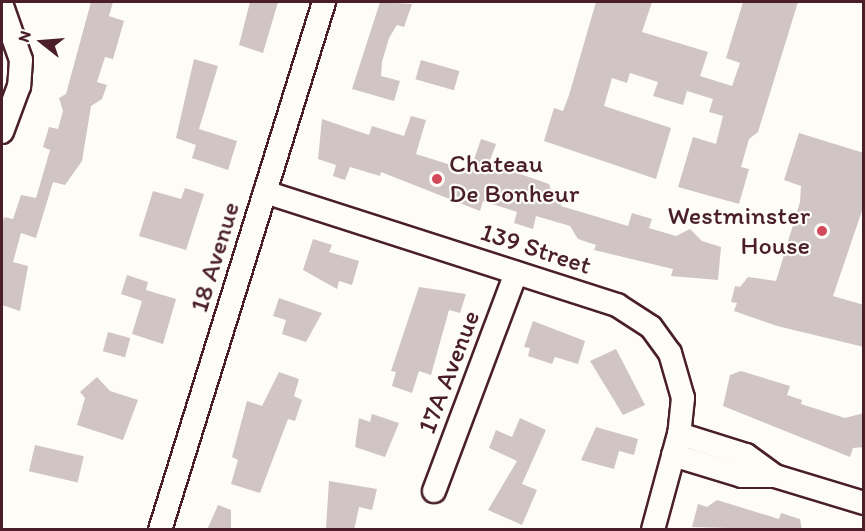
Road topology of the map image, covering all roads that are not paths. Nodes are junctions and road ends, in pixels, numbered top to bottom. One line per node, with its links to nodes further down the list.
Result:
1 (324, 2): 4 (street, 18 Avenue)
2 (2, 6): 3 (street)
3 (2, 132)
4 (265, 192): 5 (street, 139 Street); 9 (street, 18 Avenue)
5 (516, 273): 6 (street, 139 Street); 7 (street, 17A Avenue)
6 (676, 445): 8 (street); 10 (street)
7 (434, 491)
8 (864, 503)
9 (160, 530)
10 (653, 530)

